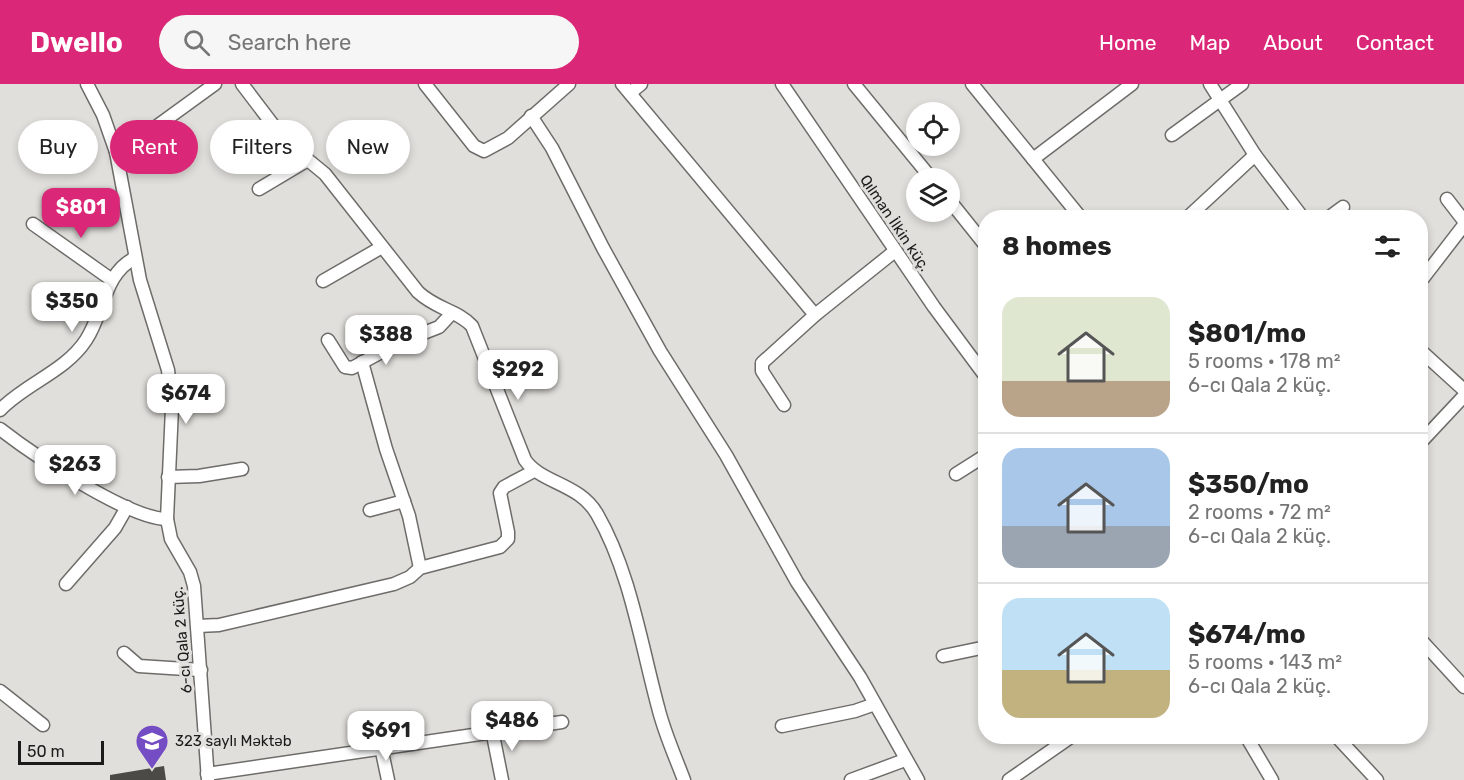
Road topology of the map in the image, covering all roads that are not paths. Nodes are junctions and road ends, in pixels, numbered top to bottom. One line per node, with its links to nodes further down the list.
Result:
1 (87, 84): 18 (street, 6-cı Qala 2 küç.)
2 (215, 84): 16 (street)
3 (243, 84): 17 (street)
4 (425, 84): 15 (street)
5 (569, 84): 15 (street)
6 (641, 84): 13 (street)
7 (782, 84): 38 (street, Qılman İlkin küç.)
8 (854, 84): 23 (street)
9 (972, 84): 21 (street)
10 (1132, 84): 21 (street)
11 (1210, 84): 14 (street)
12 (1242, 84): 14 (street)
13 (626, 89): 44 (street)
14 (1219, 100): 19 (street); 20 (street)
15 (531, 116): 74 (street)
16 (166, 120)
17 (270, 120)
18 (110, 135)
19 (1172, 135)
20 (1255, 155): 30 (street); 31 (street)
21 (1033, 159): 29 (street)
22 (314, 166): 37 (street)
23 (923, 168)
24 (120, 174): 39 (street, 6-cı Qala 2 küç.)
25 (283, 174): 26 (street)
26 (259, 189)
27 (1447, 199): 34 (street)
28 (1343, 207): 32 (street)
29 (1074, 210)
30 (1196, 210)
31 (1297, 210)
32 (1339, 210)
33 (960, 214): 36 (street)
34 (1464, 223): 40 (street)
35 (33, 224): 41 (street)
36 (978, 236)
37 (382, 248): 42 (street); 43 (street)
38 (895, 251): 44 (street); 48 (street, Qılman İlkin küç.)
39 (135, 258): 41 (street); 59 (street, 6-cı Qala 2 küç.)
40 (1428, 271)
41 (112, 280): 52 (street)
42 (323, 281)
43 (452, 313): 47 (street); 57 (street)
44 (815, 315): 51 (street)
45 (328, 340): 47 (street)
46 (1428, 357): 49 (street)
47 (362, 362): 60 (street)
48 (978, 366)
49 (1464, 390)
50 (1464, 396): 54 (street)
51 (784, 405)
52 (0, 410)
53 (0, 429): 61 (street)
54 (1428, 434)
55 (978, 460): 58 (street)
56 (242, 469): 59 (street)
57 (534, 471): 64 (street); 87 (street)
58 (956, 474)
59 (168, 477): 63 (street, 6-cı Qala 2 küç.)
60 (404, 501): 62 (street); 64 (street)
61 (127, 507): 63 (street); 65 (street)
62 (370, 510)
63 (167, 519): 66 (street, 6-cı Qala 2 küç.)
64 (420, 568): 66 (street)
65 (66, 584)
66 (198, 626): 71 (street, 6-cı Qala 2 küç.)
67 (1428, 648): 72 (street)
68 (978, 649): 70 (street)
69 (124, 653): 71 (street)
70 (943, 656)
71 (201, 670): 84 (street, 6-cı Qala 2 küç.)
72 (1464, 687)
73 (0, 691): 76 (street)
74 (875, 704): 77 (street); 83 (street)
75 (562, 722): 78 (street)
76 (43, 725)
77 (782, 726)
78 (492, 730): 82 (street); 86 (street)
79 (1061, 744): 90 (street)
80 (1251, 744): 91 (street)
81 (1343, 744): 92 (street)
82 (381, 747): 84 (street); 85 (street)
83 (905, 760): 88 (street); 89 (street)
84 (207, 777)
85 (388, 780)
86 (502, 780)
87 (684, 780)
88 (851, 780)
89 (918, 780)
90 (1009, 780)
91 (1272, 780)
92 (1377, 780)

